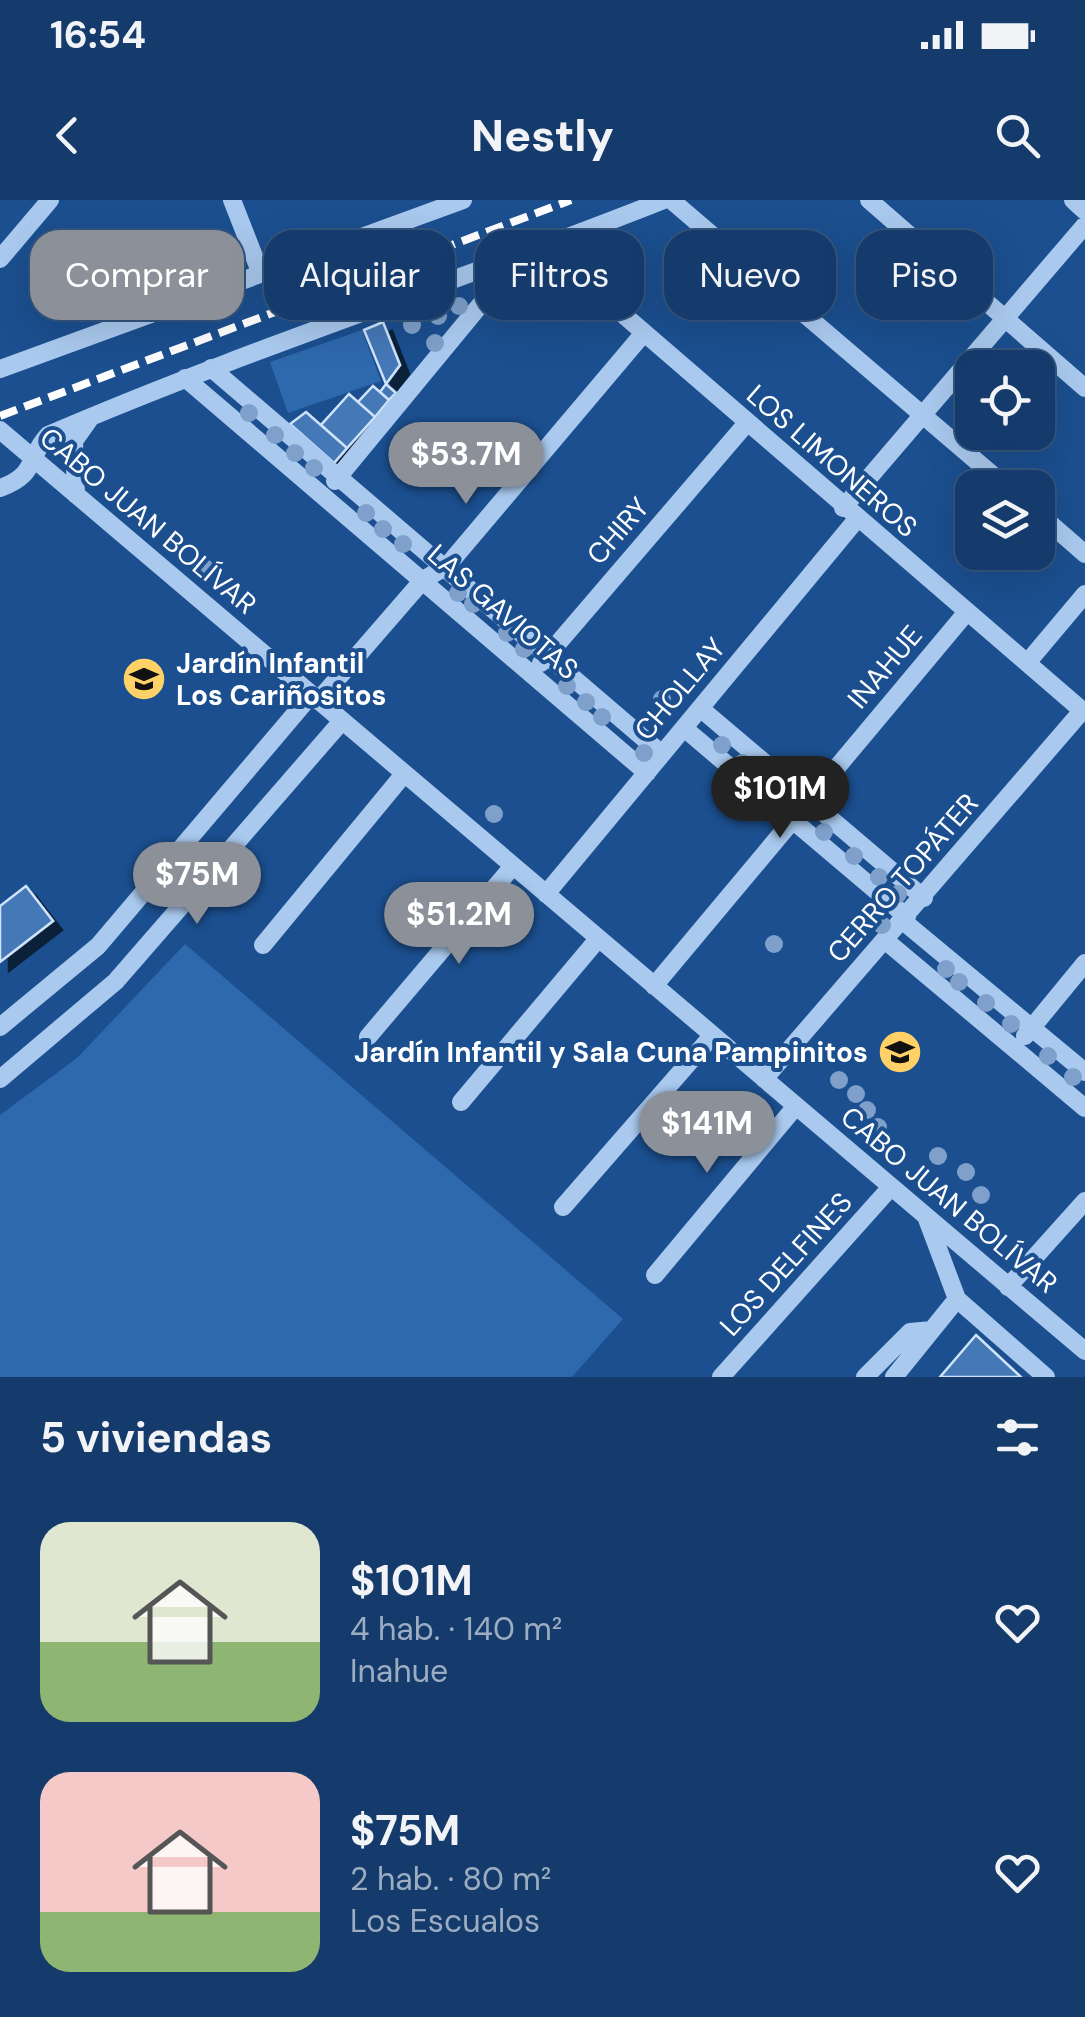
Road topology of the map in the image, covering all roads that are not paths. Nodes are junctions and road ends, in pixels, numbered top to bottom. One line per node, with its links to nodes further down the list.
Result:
1 (50, 200): 10 (street)
2 (232, 200): 11 (street)
3 (463, 200): 11 (street)
4 (667, 200): 9 (street); 22 (street)
5 (869, 200): 15 (street)
6 (1073, 200): 7 (street)
7 (1085, 211)
8 (1085, 225): 15 (street, CHOLLAY)
9 (590, 230)
10 (0, 259)
11 (262, 274): 18 (street)
12 (475, 274): 17 (street)
13 (475, 311): 27 (street)
14 (627, 320): 16 (street, LOS LIMONEROS)
15 (1004, 320): 20 (street); 22 (street, CHOLLAY)
16 (643, 334): 23 (street, LOS LIMONEROS); 34 (street)
17 (211, 368): 19 (street); 27 (street, LAS GAVIOTAS)
18 (0, 369)
19 (185, 378): 21 (street); 29 (street, LAS GAVIOTAS)
20 (1085, 388)
21 (93, 415): 25 (street); 30 (street)
22 (923, 416): 26 (street); 31 (street, CHOLLAY)
23 (746, 424): 31 (street, LOS LIMONEROS); 38 (street, CHIRY)
24 (0, 430): 25 (street, CABO JUAN BOLÍVAR)
25 (38, 453): 28 (street); 30 (street, CABO JUAN BOLÍVAR)
26 (987, 470)
27 (340, 475): 29 (street); 34 (street, LAS GAVIOTAS)
28 (0, 488)
29 (323, 494): 35 (street, LAS GAVIOTAS)
30 (76, 495): 41 (street, CABO JUAN BOLÍVAR)
31 (850, 514): 37 (street, LOS LIMONEROS); 42 (street, CHOLLAY)
32 (1055, 528): 33 (street)
33 (1085, 554)
34 (447, 566): 35 (street); 38 (street, LAS GAVIOTAS)
35 (423, 580): 40 (street, LAS GAVIOTAS); 41 (street)
36 (1085, 594): 39 (street)
37 (966, 613): 39 (street, LOS LIMONEROS); 49 (street, INAHUE)
38 (548, 655): 40 (street, CHIRY); 46 (street, LAS GAVIOTAS)
39 (1027, 663): 43 (street, LOS LIMONEROS)
40 (532, 673): 47 (street, LAS GAVIOTAS)
41 (314, 698): 44 (street, CABO JUAN BOLÍVAR); 60 (street)
42 (700, 708): 45 (street, CHOLLAY); 49 (street)
43 (1084, 712): 53 (street, CERRO TOPÁTER)
44 (342, 721): 48 (street, CABO JUAN BOLÍVAR); 66 (street)
45 (684, 728): 46 (street, CHOLLAY); 50 (street)
46 (662, 754): 47 (street, CHOLLAY)
47 (646, 772): 52 (street, CHOLLAY)
48 (404, 774): 51 (street, CABO JUAN BOLÍVAR); 57 (street)
49 (809, 800): 50 (street, INAHUE); 53 (street)
50 (794, 821): 54 (street); 59 (street, INAHUE)
51 (513, 866): 52 (street, CABO JUAN BOLÍVAR); 63 (street)
52 (546, 894): 55 (street, CABO JUAN BOLÍVAR)
53 (924, 898): 54 (street, CERRO TOPÁTER)
54 (905, 919): 56 (street, CERRO TOPÁTER); 61 (street)
55 (598, 939): 59 (street, CABO JUAN BOLÍVAR); 68 (street)
56 (886, 941): 64 (street); 67 (street, CERRO TOPÁTER)
57 (263, 945)
58 (1085, 964): 61 (street)
59 (654, 986): 62 (street, CABO JUAN BOLÍVAR)
60 (0, 1027)
61 (1032, 1028): 64 (street); 65 (street)
62 (712, 1036): 67 (street, CABO JUAN BOLÍVAR); 73 (street)
63 (368, 1037)
64 (1014, 1049): 70 (street)
65 (1085, 1072)
66 (0, 1079)
67 (764, 1079): 69 (street, CABO JUAN BOLÍVAR)
68 (461, 1102)
69 (796, 1106): 71 (street, CABO JUAN BOLÍVAR); 75 (street)
70 (1085, 1108)
71 (890, 1187): 74 (street, CABO JUAN BOLÍVAR); 80 (street, LOS DELFINES)
72 (1085, 1201): 76 (street)
73 (563, 1207)
74 (926, 1218): 76 (street, CABO JUAN BOLÍVAR); 77 (street)
75 (654, 1275)
76 (1008, 1287): 79 (street, CABO JUAN BOLÍVAR)
77 (956, 1298): 78 (street); 83 (street)
78 (932, 1330): 81 (street); 82 (street)
79 (1085, 1351)
80 (722, 1377)
81 (865, 1377)
82 (894, 1377)
83 (1046, 1377)

